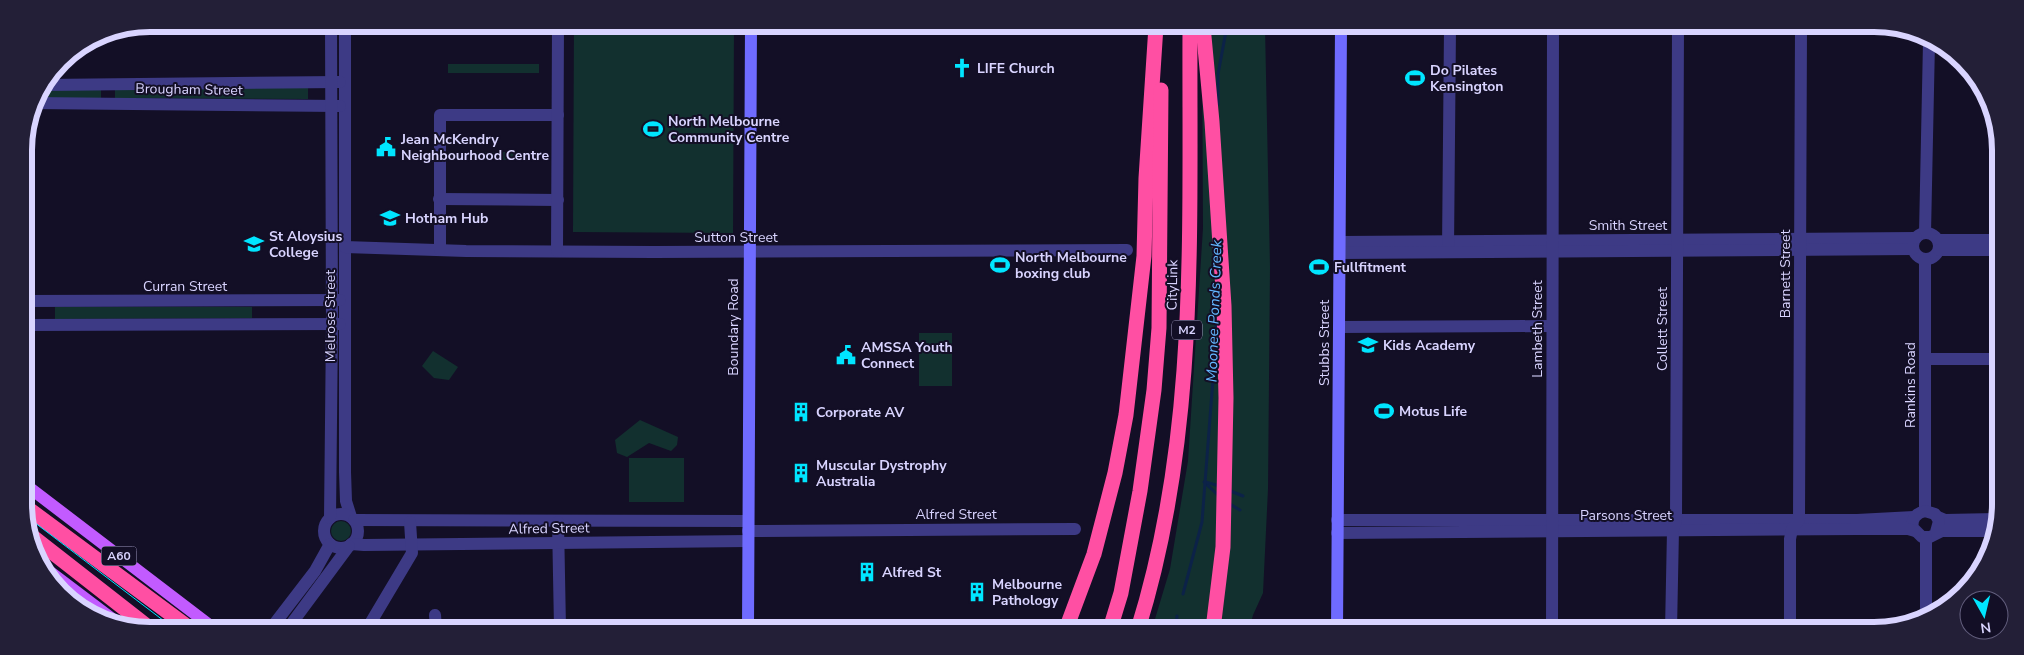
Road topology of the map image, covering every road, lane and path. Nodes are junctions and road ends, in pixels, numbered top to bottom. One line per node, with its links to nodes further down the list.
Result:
1 (332, 32): 15 (street, Melrose Street)
2 (344, 32): 15 (street, Melrose Street)
3 (558, 32): 22 (street)
4 (751, 32): 39 (street, Boundary Road)
5 (1156, 32): 91 (highway)
6 (1161, 32): 92 (highway, CityLink / M2)
7 (1190, 32): 93 (highway, CityLink / M2)
8 (1204, 32): 94 (highway)
9 (1341, 32): 33 (street, Stubbs Street)
10 (1450, 32): 34 (street)
11 (1553, 32): 31 (street, Lambeth Street)
12 (1678, 32): 29 (street, Collett Street)
13 (1801, 32): 28 (street, Barnett Street)
14 (1929, 46): 26 (street)
15 (338, 82): 17 (street, Brougham Street); 20 (street, Melrose Street); 21 (street, Melrose Street)
16 (52, 85): 17 (street, Brougham Street)
17 (108, 85): 19 (street)
18 (42, 103): 19 (street, Brougham Street)
19 (109, 103): 20 (street, Brougham Street)
20 (331, 106): 21 (street, Brougham Street); 23 (street, Melrose Street)
21 (345, 106): 23 (street, Melrose Street)
22 (558, 115): 24 (street); 25 (street)
23 (338, 175): 32 (street, Melrose Street); 41 (street, Melrose Street)
24 (439, 198): 25 (street); 35 (street)
25 (558, 200): 38 (street)
26 (1918, 240): 28 (street, Smith Street); 30 (street); 40 (street)
27 (1992, 240): 30 (street)
28 (1800, 244): 29 (street, Smith Street); 67 (street, Barnett Street)
29 (1677, 245): 31 (street, Smith Street); 66 (street, Collett Street)
30 (1939, 245): 37 (street); 40 (street)
31 (1553, 246): 34 (street, Smith Street); 47 (street, Lambeth Street)
32 (345, 247): 35 (street, Sutton Street); 42 (street, Melrose Street)
33 (1340, 247): 34 (street, Smith Street); 48 (street, Stubbs Street)
34 (1448, 247)
35 (440, 250): 38 (street, Sutton Street)
36 (1127, 250): 39 (street, Sutton Street)
37 (1992, 250)
38 (557, 251): 39 (street, Sutton Street)
39 (749, 251): 69 (street, Boundary Road)
40 (1926, 260): 49 (street, Rankins Road)
41 (332, 300): 42 (street, Curran Street); 43 (street, Curran Street); 44 (street, Melrose Street)
42 (346, 300): 45 (street, Melrose Street)
43 (33, 301)
44 (332, 324): 45 (street); 46 (street); 51 (street, Melrose Street)
45 (346, 324): 52 (street, Melrose Street)
46 (32, 325)
47 (1552, 326): 48 (street); 65 (street, Lambeth Street)
48 (1339, 327): 61 (street, Stubbs Street)
49 (1925, 359): 50 (street); 56 (street, Rankins Road)
50 (1992, 359)
51 (331, 472): 52 (street); 58 (street, Melrose Street)
52 (345, 472): 59 (street, Melrose Street)
53 (32, 490): 54 (main road, A60)
54 (55, 508): 62 (main road); 85 (main road, A60)
55 (33, 513): 62 (highway, A60)
56 (1919, 514): 57 (street); 67 (street, Parsons Street); 72 (street)
57 (1938, 517): 60 (street); 72 (street)
58 (330, 518): 59 (street); 75 (street)
59 (352, 519): 63 (street, Alfred Street); 76 (street)
60 (1990, 519)
61 (1337, 520): 65 (street, Parsons Street); 71 (street, Stubbs Street)
62 (45, 522): 84 (highway, A60)
63 (410, 522): 64 (street, Alfred Street); 77 (street)
64 (558, 522): 69 (street, Alfred Street); 74 (street)
65 (1552, 525): 66 (street, Parsons Street); 71 (street, Parsons Street); 96 (street, Lambeth Street)
66 (1674, 525): 67 (street, Parsons Street); 97 (street, Collett Street)
67 (1796, 525): 72 (street, Parsons Street); 98 (street, Barnett Street)
68 (1075, 529): 69 (street, Alfred Street)
69 (748, 531): 74 (street, Alfred Street); 90 (street, Boundary Road)
70 (1988, 531): 72 (street, Parsons Street)
71 (1338, 533): 95 (street, Stubbs Street)
72 (1926, 534): 81 (street)
73 (39, 543): 83 (highway, A60)
74 (558, 543): 77 (street, Alfred Street); 89 (street)
75 (330, 544): 76 (street); 79 (street)
76 (350, 545): 77 (street, Alfred Street); 80 (street)
77 (412, 545): 88 (street)
78 (59, 579): 82 (main road)
79 (300, 590): 80 (street); 86 (street)
80 (311, 599): 87 (street)
81 (1926, 610)
82 (106, 614)
83 (141, 621)
84 (181, 622)
85 (205, 622)
86 (276, 622)
87 (293, 622)
88 (372, 622)
89 (560, 622)
90 (748, 622)
91 (1069, 622)
92 (1112, 622)
93 (1140, 622)
94 (1213, 622)
95 (1337, 622)
96 (1552, 622)
97 (1671, 622)
98 (1791, 622)

